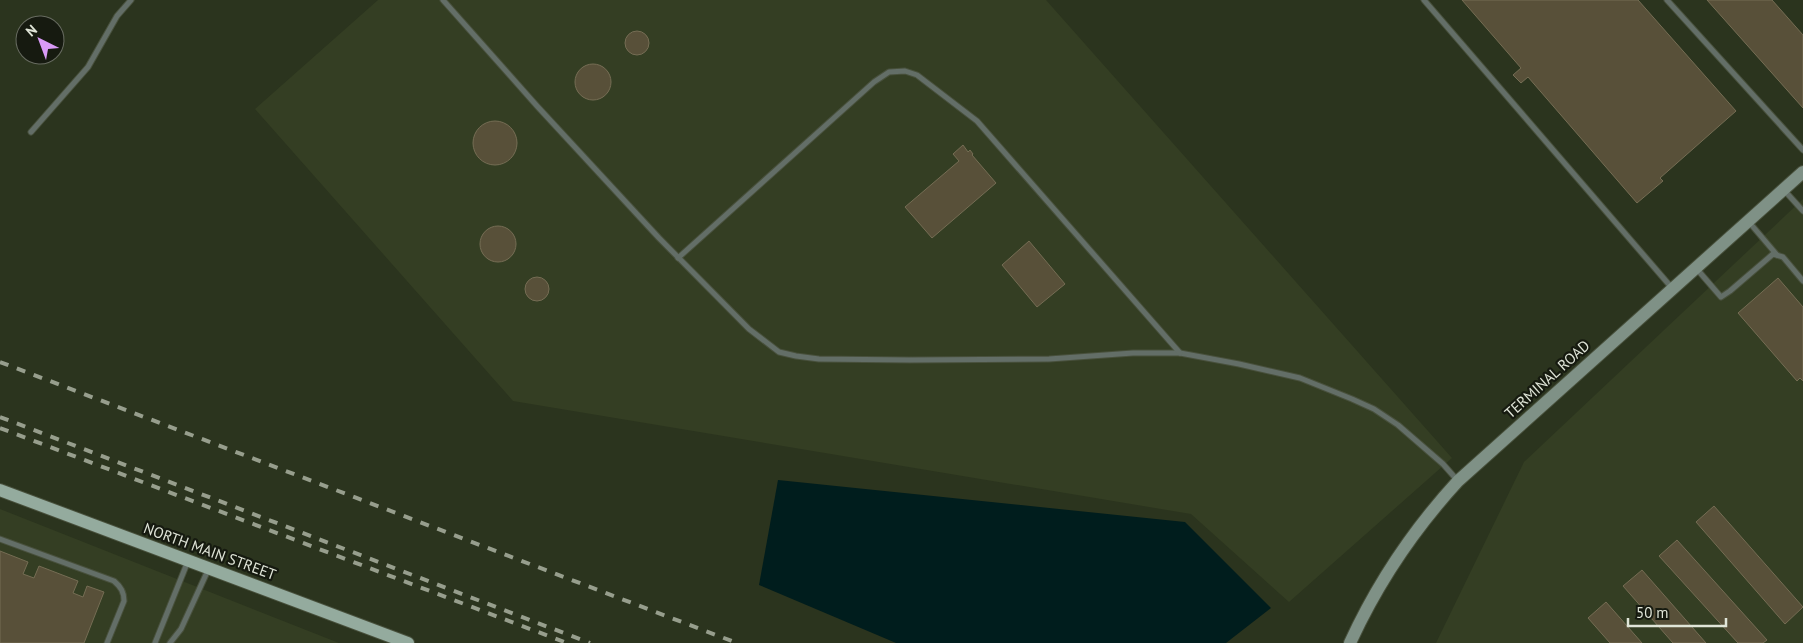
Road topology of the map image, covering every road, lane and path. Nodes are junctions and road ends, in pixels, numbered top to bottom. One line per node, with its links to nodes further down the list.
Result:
1 (131, 0): 5 (lane)
2 (443, 0): 12 (lane)
3 (1424, 0): 15 (lane)
4 (1667, 0): 6 (lane)
5 (31, 132)
6 (1803, 150)
7 (1803, 172): 8 (main road, TERMINAL ROAD)
8 (1784, 190): 9 (lane); 10 (main road, TERMINAL ROAD)
9 (1803, 211)
10 (1748, 221): 11 (lane); 13 (main road, TERMINAL ROAD)
11 (1778, 256): 13 (lane); 14 (lane)
12 (678, 258): 16 (lane); 16 (lane)
13 (1696, 268): 15 (main road, TERMINAL ROAD)
14 (1803, 281)
15 (1672, 289): 17 (main road, TERMINAL ROAD)
16 (1180, 353): 17 (lane)
17 (1458, 482): 26 (main road, TERMINAL ROAD)
18 (0, 490): 20 (main road, NORTH MAIN STREET)
19 (0, 539): 22 (lane)
20 (188, 560): 21 (main road, NORTH MAIN STREET); 23 (lane)
21 (209, 568): 24 (lane); 25 (main road, NORTH MAIN STREET)
22 (107, 643)
23 (155, 643)
24 (170, 643)
25 (408, 643)
26 (1350, 643)

